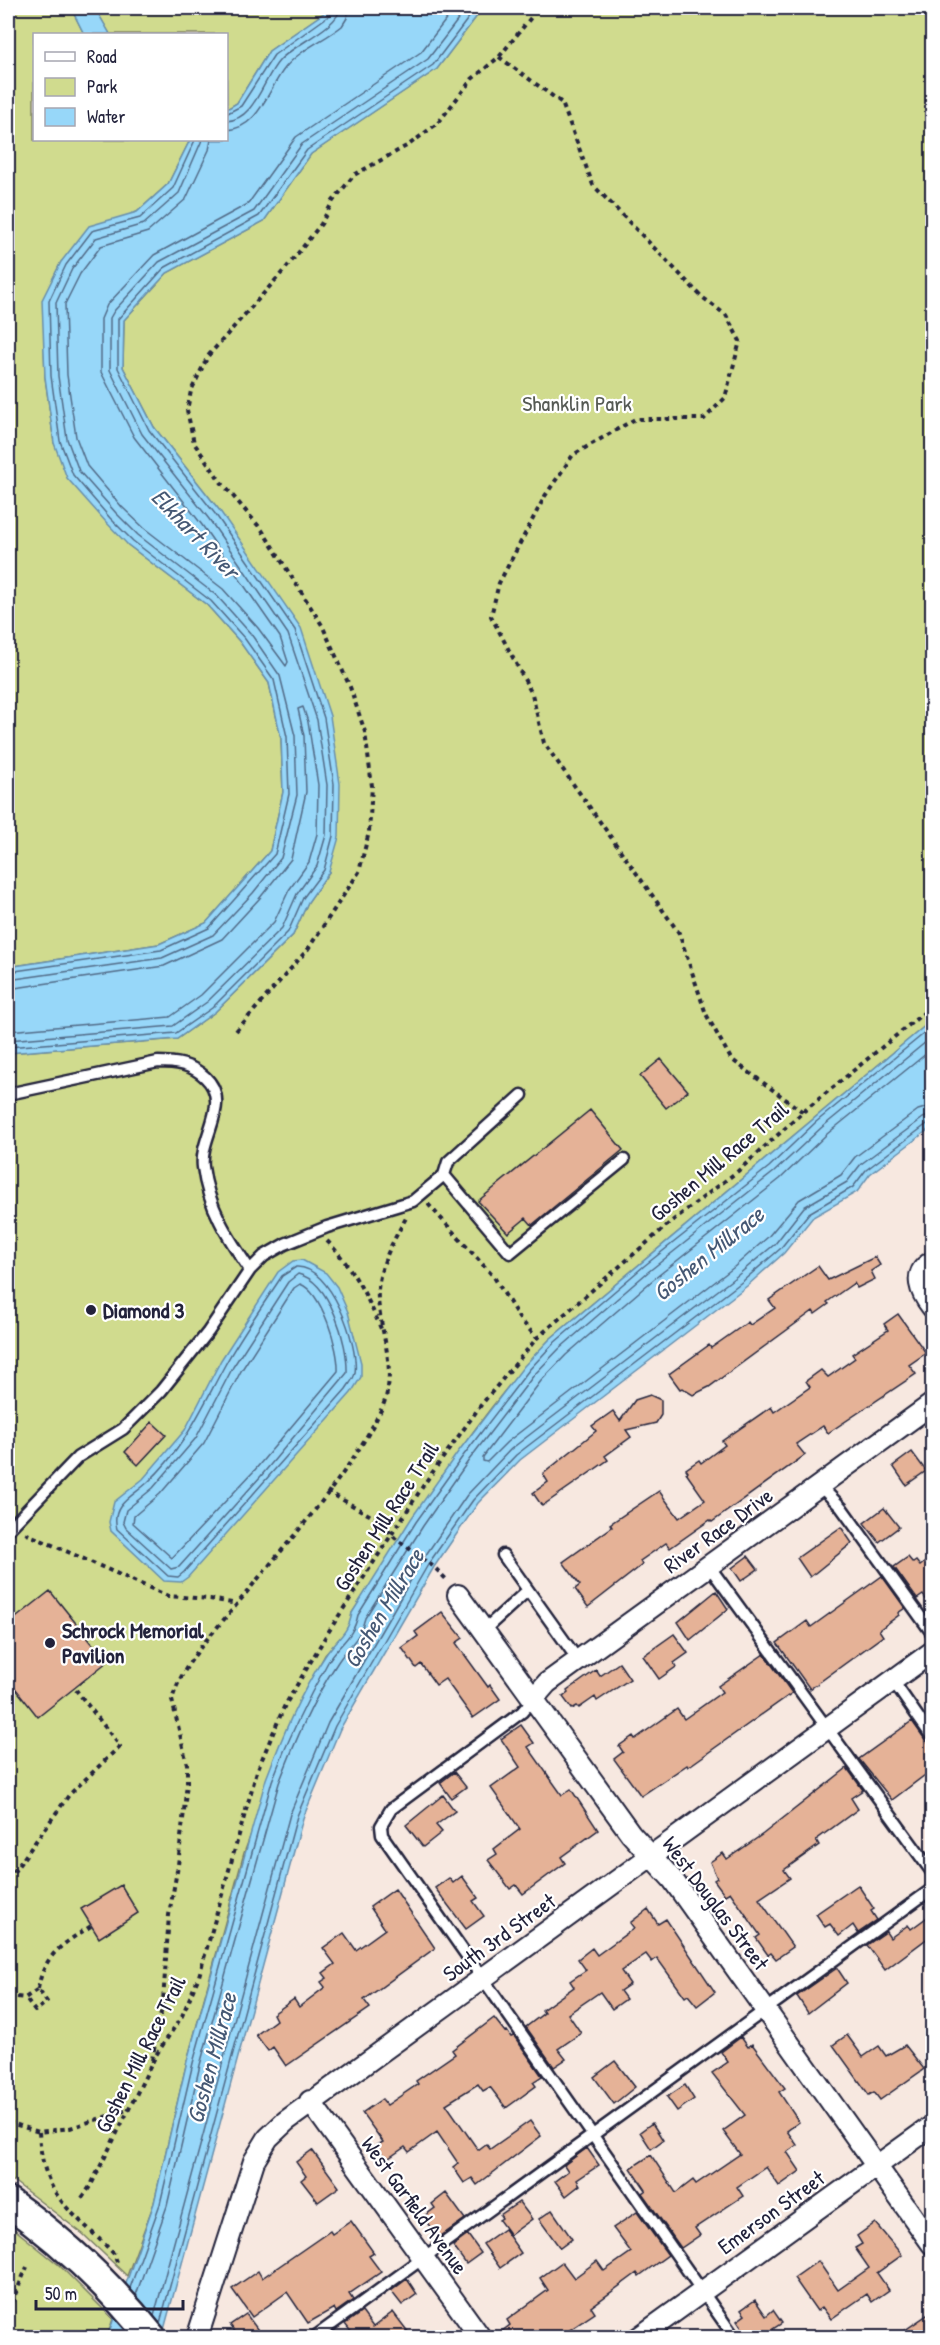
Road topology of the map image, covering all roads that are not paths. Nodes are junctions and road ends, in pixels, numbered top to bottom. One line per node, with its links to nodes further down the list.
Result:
1 (8, 1094): 6 (lane)
2 (522, 1095): 4 (lane)
3 (624, 1160): 4 (lane)
4 (444, 1175): 6 (lane)
5 (933, 1262): 7 (street)
6 (250, 1270): 10 (lane)
7 (933, 1307)
8 (933, 1404): 9 (street, River Race Drive)
9 (820, 1486): 12 (street, River Race Drive); 16 (lane)
10 (9, 1529)
11 (503, 1555): 13 (lane)
12 (709, 1566): 18 (street, River Race Drive); 21 (lane)
13 (528, 1590): 15 (lane); 18 (lane)
14 (458, 1595): 15 (street, West Douglas Street)
15 (484, 1629): 20 (street, West Douglas Street)
16 (933, 1633)
17 (933, 1652): 19 (street, South 3rd Street)
18 (578, 1660): 20 (street, River Race Drive)
19 (893, 1681): 21 (street, South 3rd Street); 22 (lane)
20 (534, 1698): 23 (street, West Douglas Street); 26 (lane)
21 (828, 1728): 23 (street, South 3rd Street); 24 (lane)
22 (933, 1737)
23 (651, 1856): 26 (street, South 3rd Street); 27 (street, West Douglas Street)
24 (933, 1872)
25 (933, 1889): 27 (lane)
26 (481, 1979): 28 (street, South 3rd Street); 30 (lane)
27 (766, 2009): 30 (lane); 31 (street, West Douglas Street)
28 (310, 2101): 34 (street, West Garfield Avenue); 37 (street, South 3rd Street)
29 (933, 2126): 31 (street, Emerson Street)
30 (591, 2135): 34 (lane); 35 (lane)
31 (877, 2166): 33 (street, West Douglas Street); 35 (street, Emerson Street)
32 (8, 2202): 36 (main road)
33 (933, 2244)
34 (424, 2258): 38 (lane); 39 (street, West Garfield Avenue)
35 (702, 2292): 40 (street, Emerson Street); 41 (lane)
36 (152, 2337)
37 (197, 2337)
38 (313, 2337)
39 (481, 2337)
40 (638, 2337)
41 (735, 2337)

